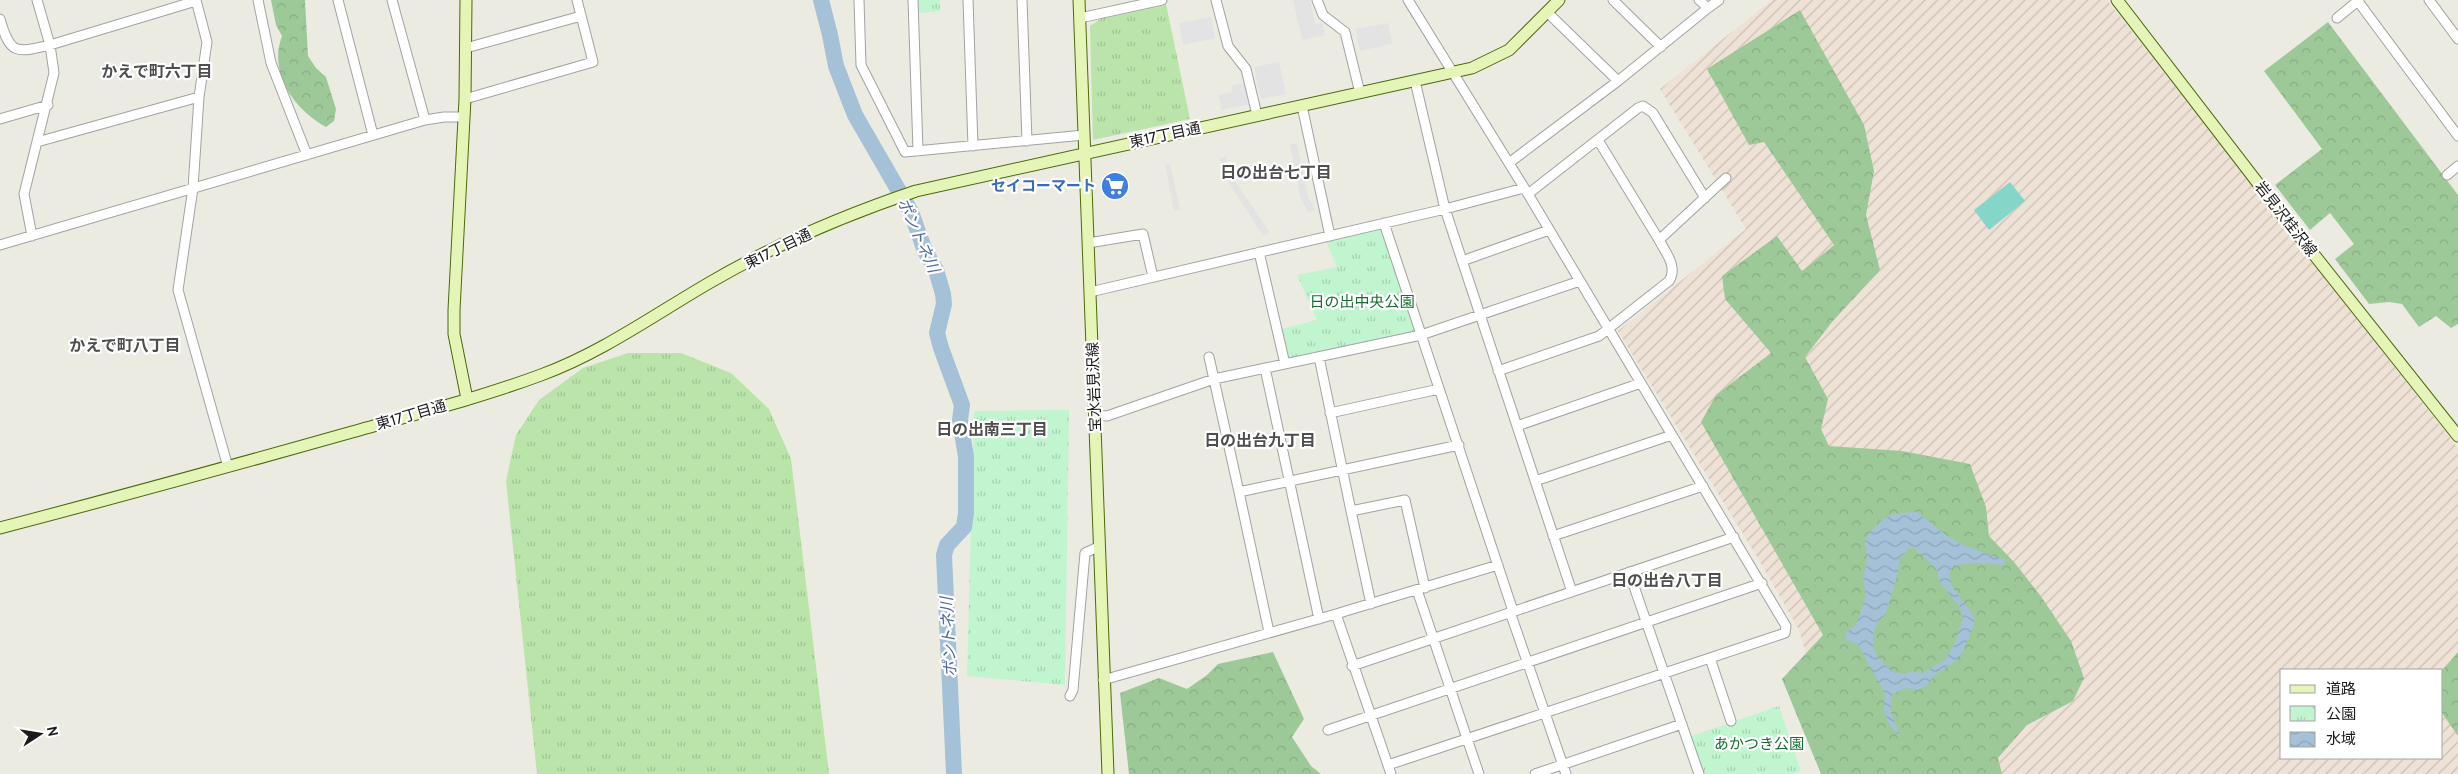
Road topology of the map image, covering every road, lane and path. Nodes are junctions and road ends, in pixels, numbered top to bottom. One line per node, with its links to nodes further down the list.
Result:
1 (37, 0): 31 (street)
2 (196, 0): 31 (street); 38 (street)
3 (258, 0): 55 (street)
4 (338, 0): 46 (street)
5 (392, 0): 45 (street)
6 (466, 0): 33 (street)
7 (577, 0): 26 (street)
8 (859, 0): 53 (street)
9 (913, 0): 53 (street)
10 (968, 0): 52 (street)
11 (1022, 0): 49 (street)
12 (1080, 0): 27 (street, 宝水岩見沢線)
13 (1162, 0): 27 (street)
14 (1216, 0): 42 (street)
15 (1317, 0): 37 (street)
16 (1408, 0): 34 (street)
17 (1559, 0): 25 (street, 東17丁目通)
18 (1613, 0): 32 (street)
19 (1699, 0): 24 (street)
20 (1719, 0): 24 (street)
21 (2117, 0): 92 (street, 岩見沢桂沢線)
22 (2358, 0): 28 (street); 48 (street)
23 (2429, 0): 30 (street)
24 (1708, 8): 32 (street)
25 (1547, 12): 34 (street, 東17丁目通); 36 (street)
26 (581, 16): 33 (street); 39 (street)
27 (1080, 18): 47 (street, 宝水岩見沢線)
28 (2337, 18)
29 (0, 19): 31 (street)
30 (2458, 39)
31 (50, 45): 40 (street)
32 (1661, 47): 36 (street)
33 (466, 48): 39 (street)
34 (1455, 73): 35 (street, 東17丁目通); 56 (street)
35 (1416, 81): 37 (street, 東17丁目通); 63 (street)
36 (1618, 81): 56 (street)
37 (1360, 93): 41 (street, 東17丁目通)
38 (199, 97): 51 (street); 60 (street)
39 (465, 98): 43 (street)
40 (48, 105): 44 (street); 51 (street)
41 (1302, 106): 42 (street, 東17丁目通); 67 (street)
42 (1257, 115): 54 (street, 東17丁目通)
43 (464, 117): 45 (street); 87 (street)
44 (0, 119)
45 (425, 120): 46 (street)
46 (373, 135): 55 (street)
47 (1084, 135): 49 (street); 54 (street, 宝水岩見沢線)
48 (2458, 136)
49 (1027, 140): 52 (street)
50 (1598, 140): 61 (street); 62 (street); 68 (street)
51 (37, 142): 66 (street)
52 (973, 146): 53 (street)
53 (918, 151)
54 (1085, 152): 69 (street, 宝水岩見沢線); 87 (street, 東17丁目通)
55 (307, 155): 60 (street)
56 (1509, 163): 61 (street)
57 (2458, 166): 58 (street)
58 (2447, 175)
59 (1726, 178): 62 (street)
60 (193, 188): 66 (street); 94 (street)
61 (1526, 191): 63 (street); 65 (street)
62 (1705, 198): 68 (street)
63 (1445, 209): 64 (street); 72 (street)
64 (1384, 223): 67 (street); 78 (street)
65 (1549, 230): 72 (street); 74 (street)
66 (32, 236): 70 (street)
67 (1330, 236): 71 (street)
68 (1659, 240): 77 (street)
69 (1088, 243): 73 (street); 75 (street, 宝水岩見沢線)
70 (0, 245)
71 (1259, 252): 73 (street); 81 (street)
72 (1462, 261): 76 (street)
73 (1153, 277): 75 (street)
74 (1580, 281): 76 (street); 77 (street)
75 (1090, 292): 89 (street, 宝水岩見沢線)
76 (1479, 315): 78 (street); 83 (street)
77 (1610, 330): 83 (street); 85 (street)
78 (1421, 336): 80 (street); 86 (street)
79 (1209, 357): 84 (street)
80 (1319, 357): 81 (street); 88 (street)
81 (1285, 364): 82 (street)
82 (1265, 368): 84 (street); 96 (street)
83 (1498, 371): 90 (street)
84 (1214, 379): 89 (street); 99 (street)
85 (1641, 383): 90 (street); 91 (street)
86 (1439, 389): 88 (street); 93 (street)
87 (467, 399): 94 (street, 東17丁目通)
88 (1330, 412): 95 (street)
89 (1095, 415): 104 (street, 宝水岩見沢線)
90 (1517, 426): 97 (street)
91 (1672, 435): 97 (street); 98 (street)
92 (2458, 436)
93 (1459, 446): 95 (street); 105 (street)
94 (228, 467): 101 (street, 東17丁目通)
95 (1343, 470): 96 (street); 100 (street)
96 (1290, 481): 99 (street); 113 (street)
97 (1535, 481): 102 (street)
98 (1703, 486): 102 (street); 103 (street)
99 (1239, 492): 115 (street)
100 (1351, 511): 108 (street); 110 (street)
101 (0, 528)
102 (1553, 536): 109 (street)
103 (1734, 537): 106 (street); 107 (street)
104 (1098, 547): 121 (street, 宝水岩見沢線); 123 (street)
105 (1498, 565): 108 (street); 111 (street)
106 (1629, 572): 109 (street); 114 (street)
107 (1762, 584): 114 (street); 117 (street)
108 (1421, 589): 110 (street); 116 (street)
109 (1572, 592): 111 (street)
110 (1371, 604): 112 (street)
111 (1512, 611): 116 (street); 118 (street)
112 (1336, 614): 113 (street); 119 (street)
113 (1319, 619): 115 (street)
114 (1647, 622): 118 (street); 120 (street)
115 (1268, 632): 121 (street)
116 (1433, 638): 119 (street); 122 (street)
117 (1710, 658): 120 (street); 126 (street)
118 (1528, 663): 122 (street); 124 (street)
119 (1352, 666): 125 (street)
120 (1665, 674): 124 (street); 127 (street)
121 (1103, 680): 132 (street, 宝水岩見沢線)
122 (1451, 690): 125 (street); 129 (street)
123 (1070, 696)
124 (1545, 713): 129 (street); 130 (street)
125 (1370, 716): 128 (street); 131 (street)
126 (1731, 721)
127 (1682, 724): 130 (street); 136 (street)
128 (1328, 730)
129 (1467, 739): 131 (street); 133 (street)
130 (1563, 764): 134 (street); 135 (street)
131 (1390, 770)
132 (1108, 774)
133 (1480, 774)
134 (1535, 774)
135 (1566, 774)
136 (1700, 774)

